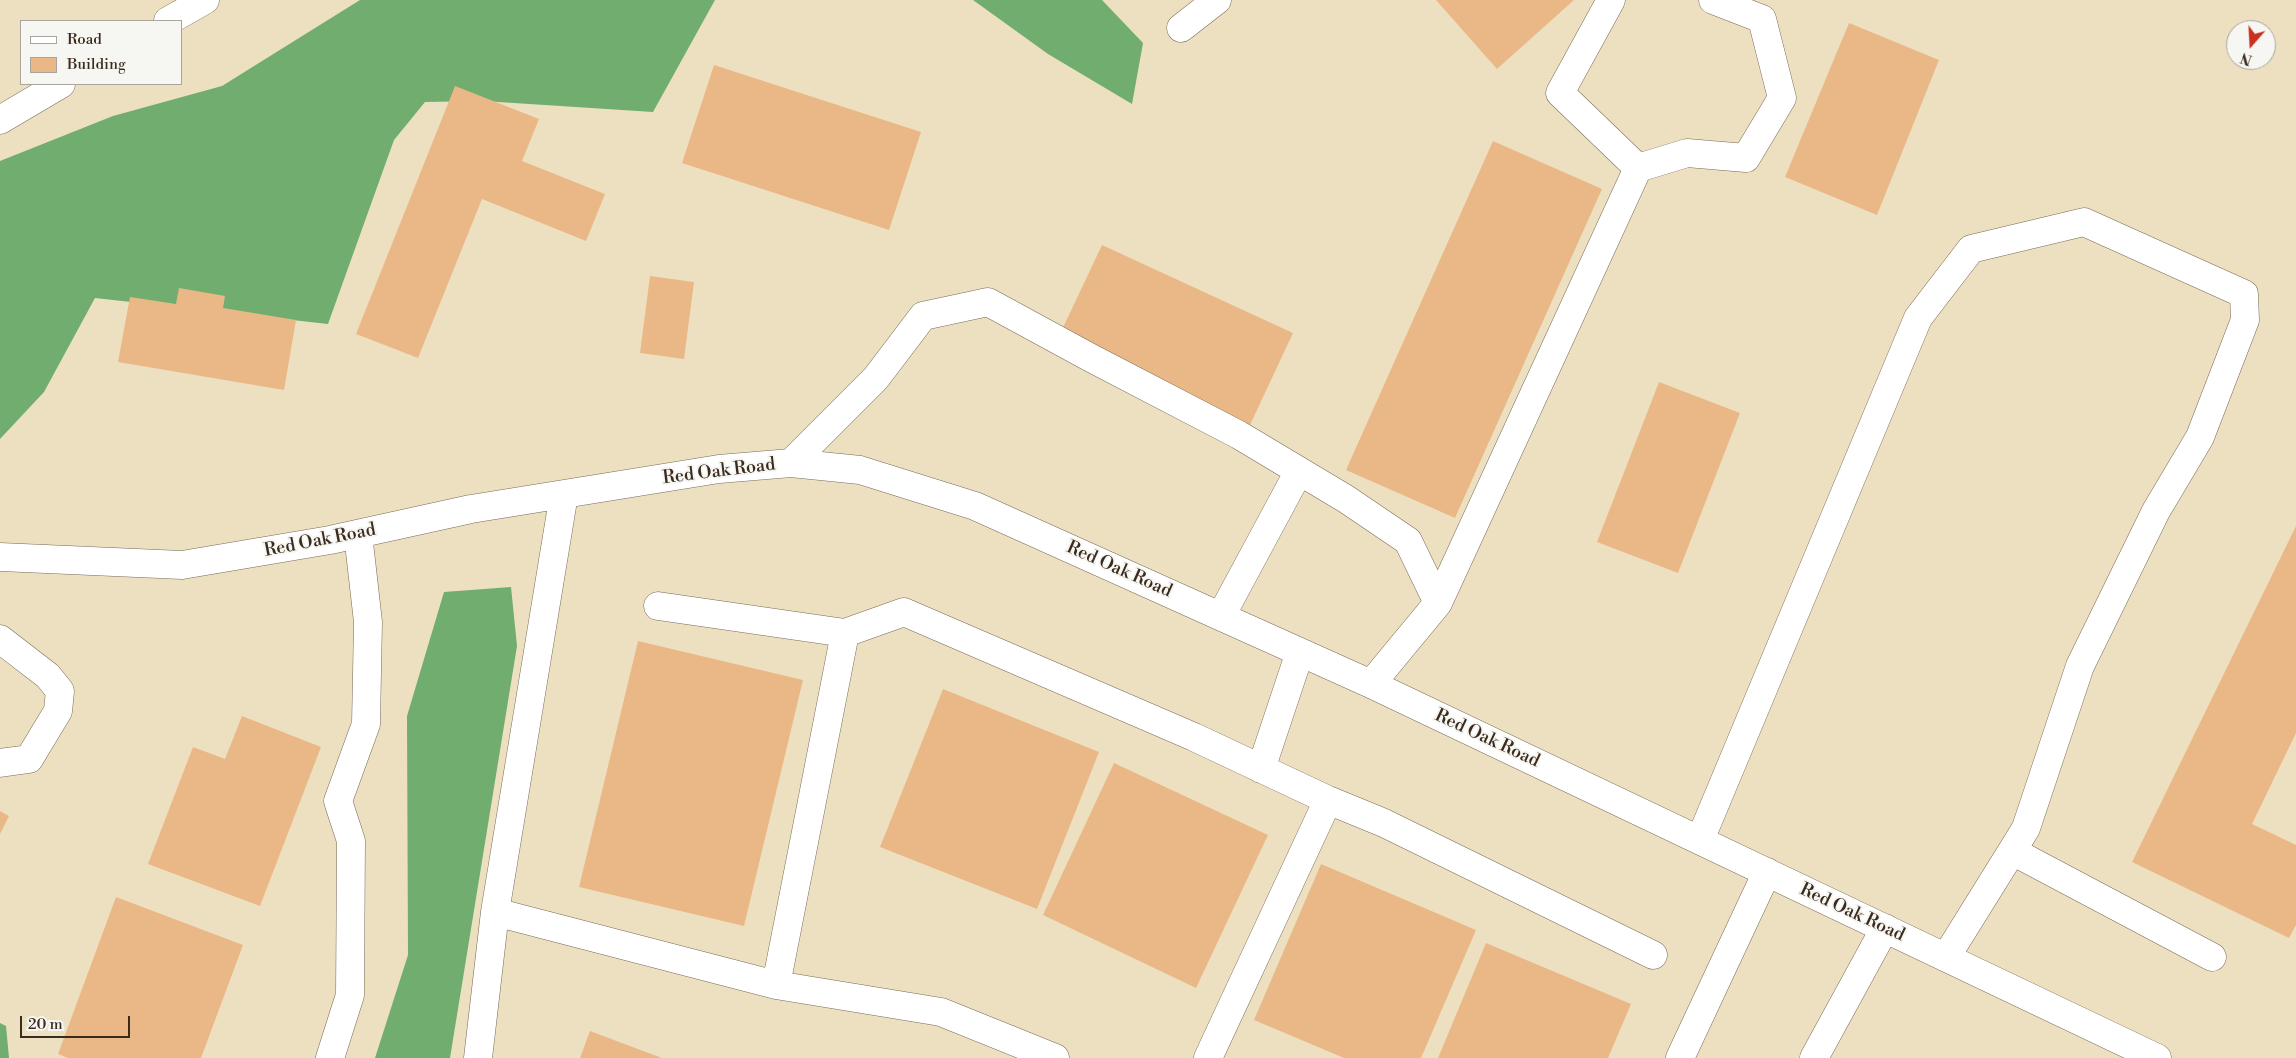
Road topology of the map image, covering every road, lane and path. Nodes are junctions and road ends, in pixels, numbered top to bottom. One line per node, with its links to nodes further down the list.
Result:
1 (205, 0): 5 (street)
2 (1217, 0): 6 (street)
3 (1611, 0): 9 (street)
4 (1713, 0): 9 (street)
5 (170, 20)
6 (1181, 28)
7 (59, 85): 8 (street)
8 (0, 120)
9 (1638, 168): 15 (street)
10 (790, 463): 11 (street); 12 (street, Red Oak Road); 17 (street, Red Oak Road)
11 (1299, 471): 15 (street); 17 (street)
12 (564, 494): 13 (street, Red Oak Road); 28 (street)
13 (358, 534): 14 (street, Red Oak Road); 34 (street)
14 (0, 557)
15 (1438, 603): 21 (street)
16 (658, 606): 18 (street)
17 (1221, 616): 20 (street, Red Oak Road)
18 (845, 633): 23 (street); 33 (street)
19 (0, 640): 22 (street)
20 (1300, 652): 21 (street, Red Oak Road); 23 (street)
21 (1371, 684): 25 (street, Red Oak Road)
22 (0, 763)
23 (1261, 769): 24 (street)
24 (1328, 800): 30 (street); 37 (street)
25 (1700, 840): 26 (street); 27 (street, Red Oak Road)
26 (2012, 851): 31 (street); 32 (street)
27 (1766, 872): 29 (street, Red Oak Road); 38 (street)
28 (495, 912): 33 (street); 35 (street)
29 (1885, 928): 32 (street, Red Oak Road); 39 (street)
30 (1653, 955)
31 (2212, 957)
32 (1946, 958): 40 (street, Red Oak Road)
33 (776, 984): 36 (street)
34 (330, 1058)
35 (478, 1058)
36 (1055, 1058)
37 (1208, 1058)
38 (1680, 1058)
39 (1814, 1058)
40 (2157, 1058)

